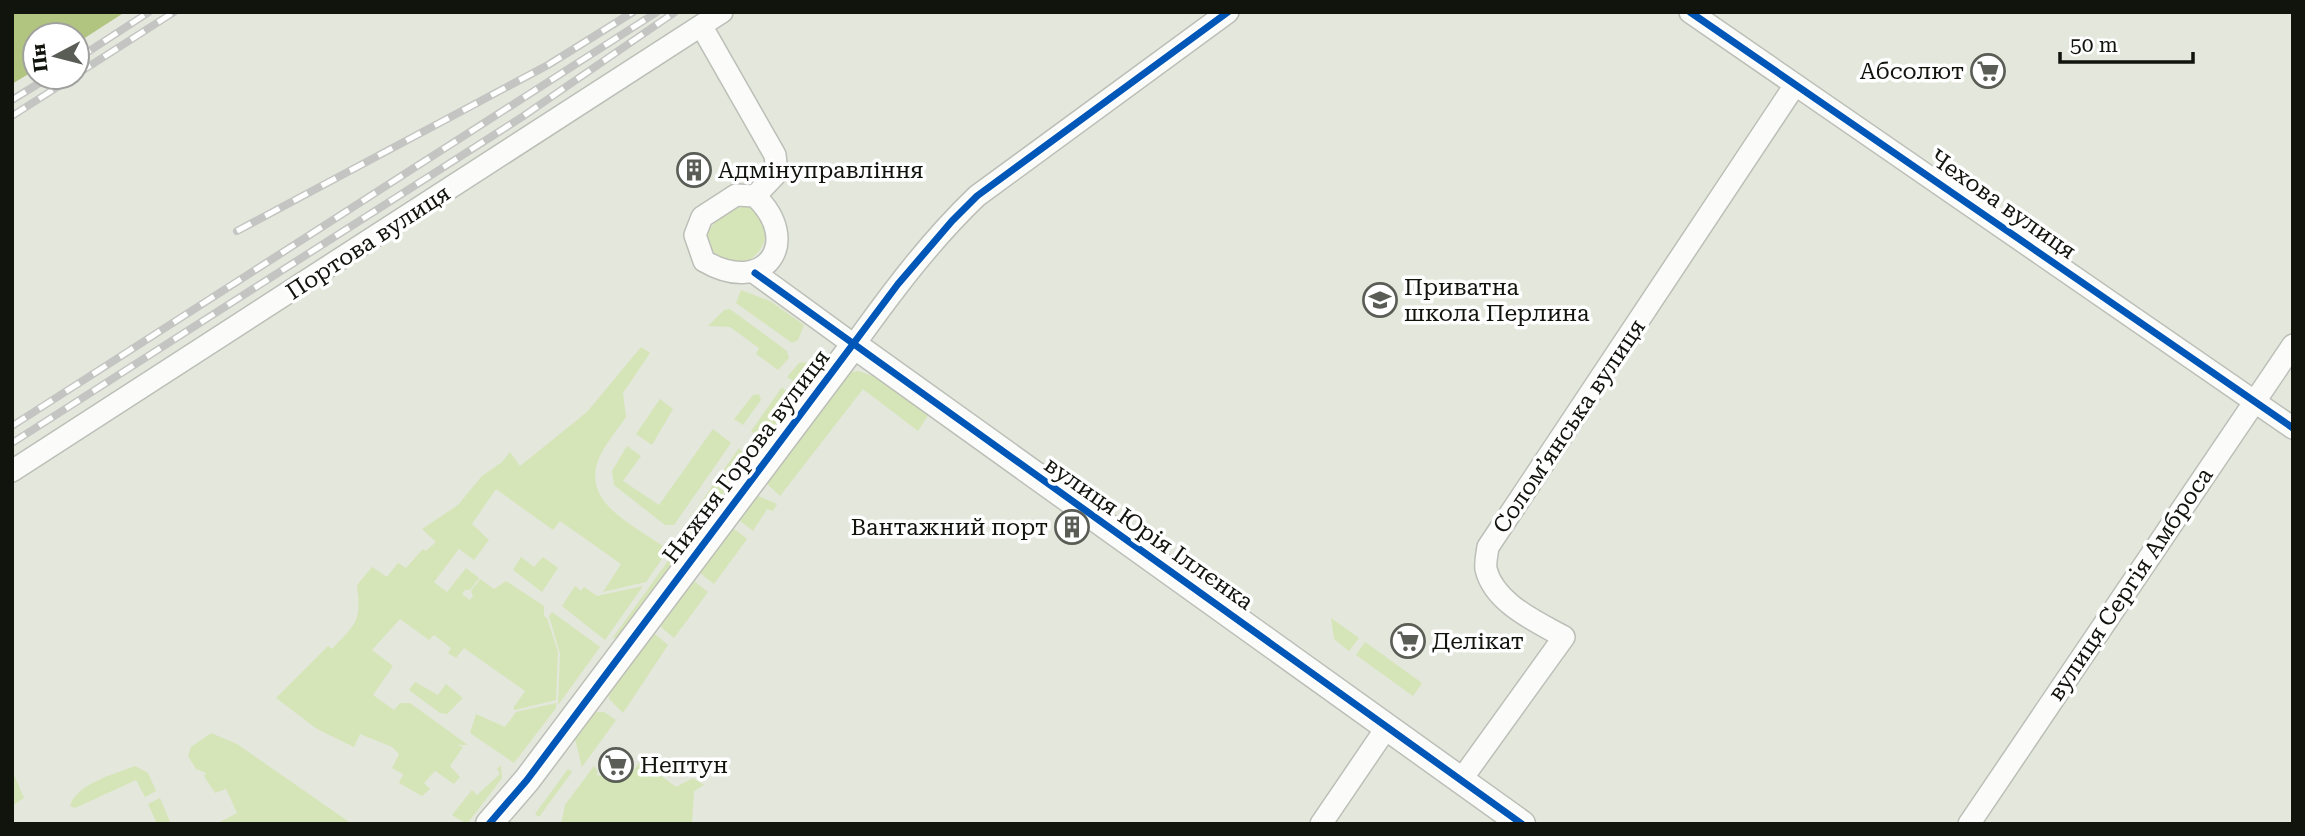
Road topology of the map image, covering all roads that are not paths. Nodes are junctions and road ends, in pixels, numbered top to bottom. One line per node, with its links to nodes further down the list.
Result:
1 (722, 12): 4 (street, Портова вулиця)
2 (1228, 12): 8 (street, Нижня Горова вулиця)
3 (1690, 12): 5 (street, Чехова вулиця)
4 (702, 27): 6 (street); 12 (street, Портова вулиця)
5 (1796, 85): 10 (street, Чехова вулиця); 14 (street, Соломʼянська вулиця)
6 (755, 196): 7 (street); 7 (street, вулиця Юрія Іллєнка)
7 (755, 273): 8 (street, вулиця Юрія Іллєнка)
8 (854, 345): 13 (street, вулиця Юрія Іллєнка); 15 (street, Нижня Горова вулиця)
9 (2293, 345): 10 (street, вулиця Сергія Амброса)
10 (2254, 401): 11 (street, Чехова вулиця); 18 (street, вулиця Сергія Амброса)
11 (2293, 428)
12 (12, 471)
13 (1387, 727): 14 (street, вулиця Юрія Іллєнка); 16 (street)
14 (1461, 780): 17 (street, вулиця Юрія Іллєнка)
15 (489, 824)
16 (1321, 824)
17 (1522, 824)
18 (1969, 824)

